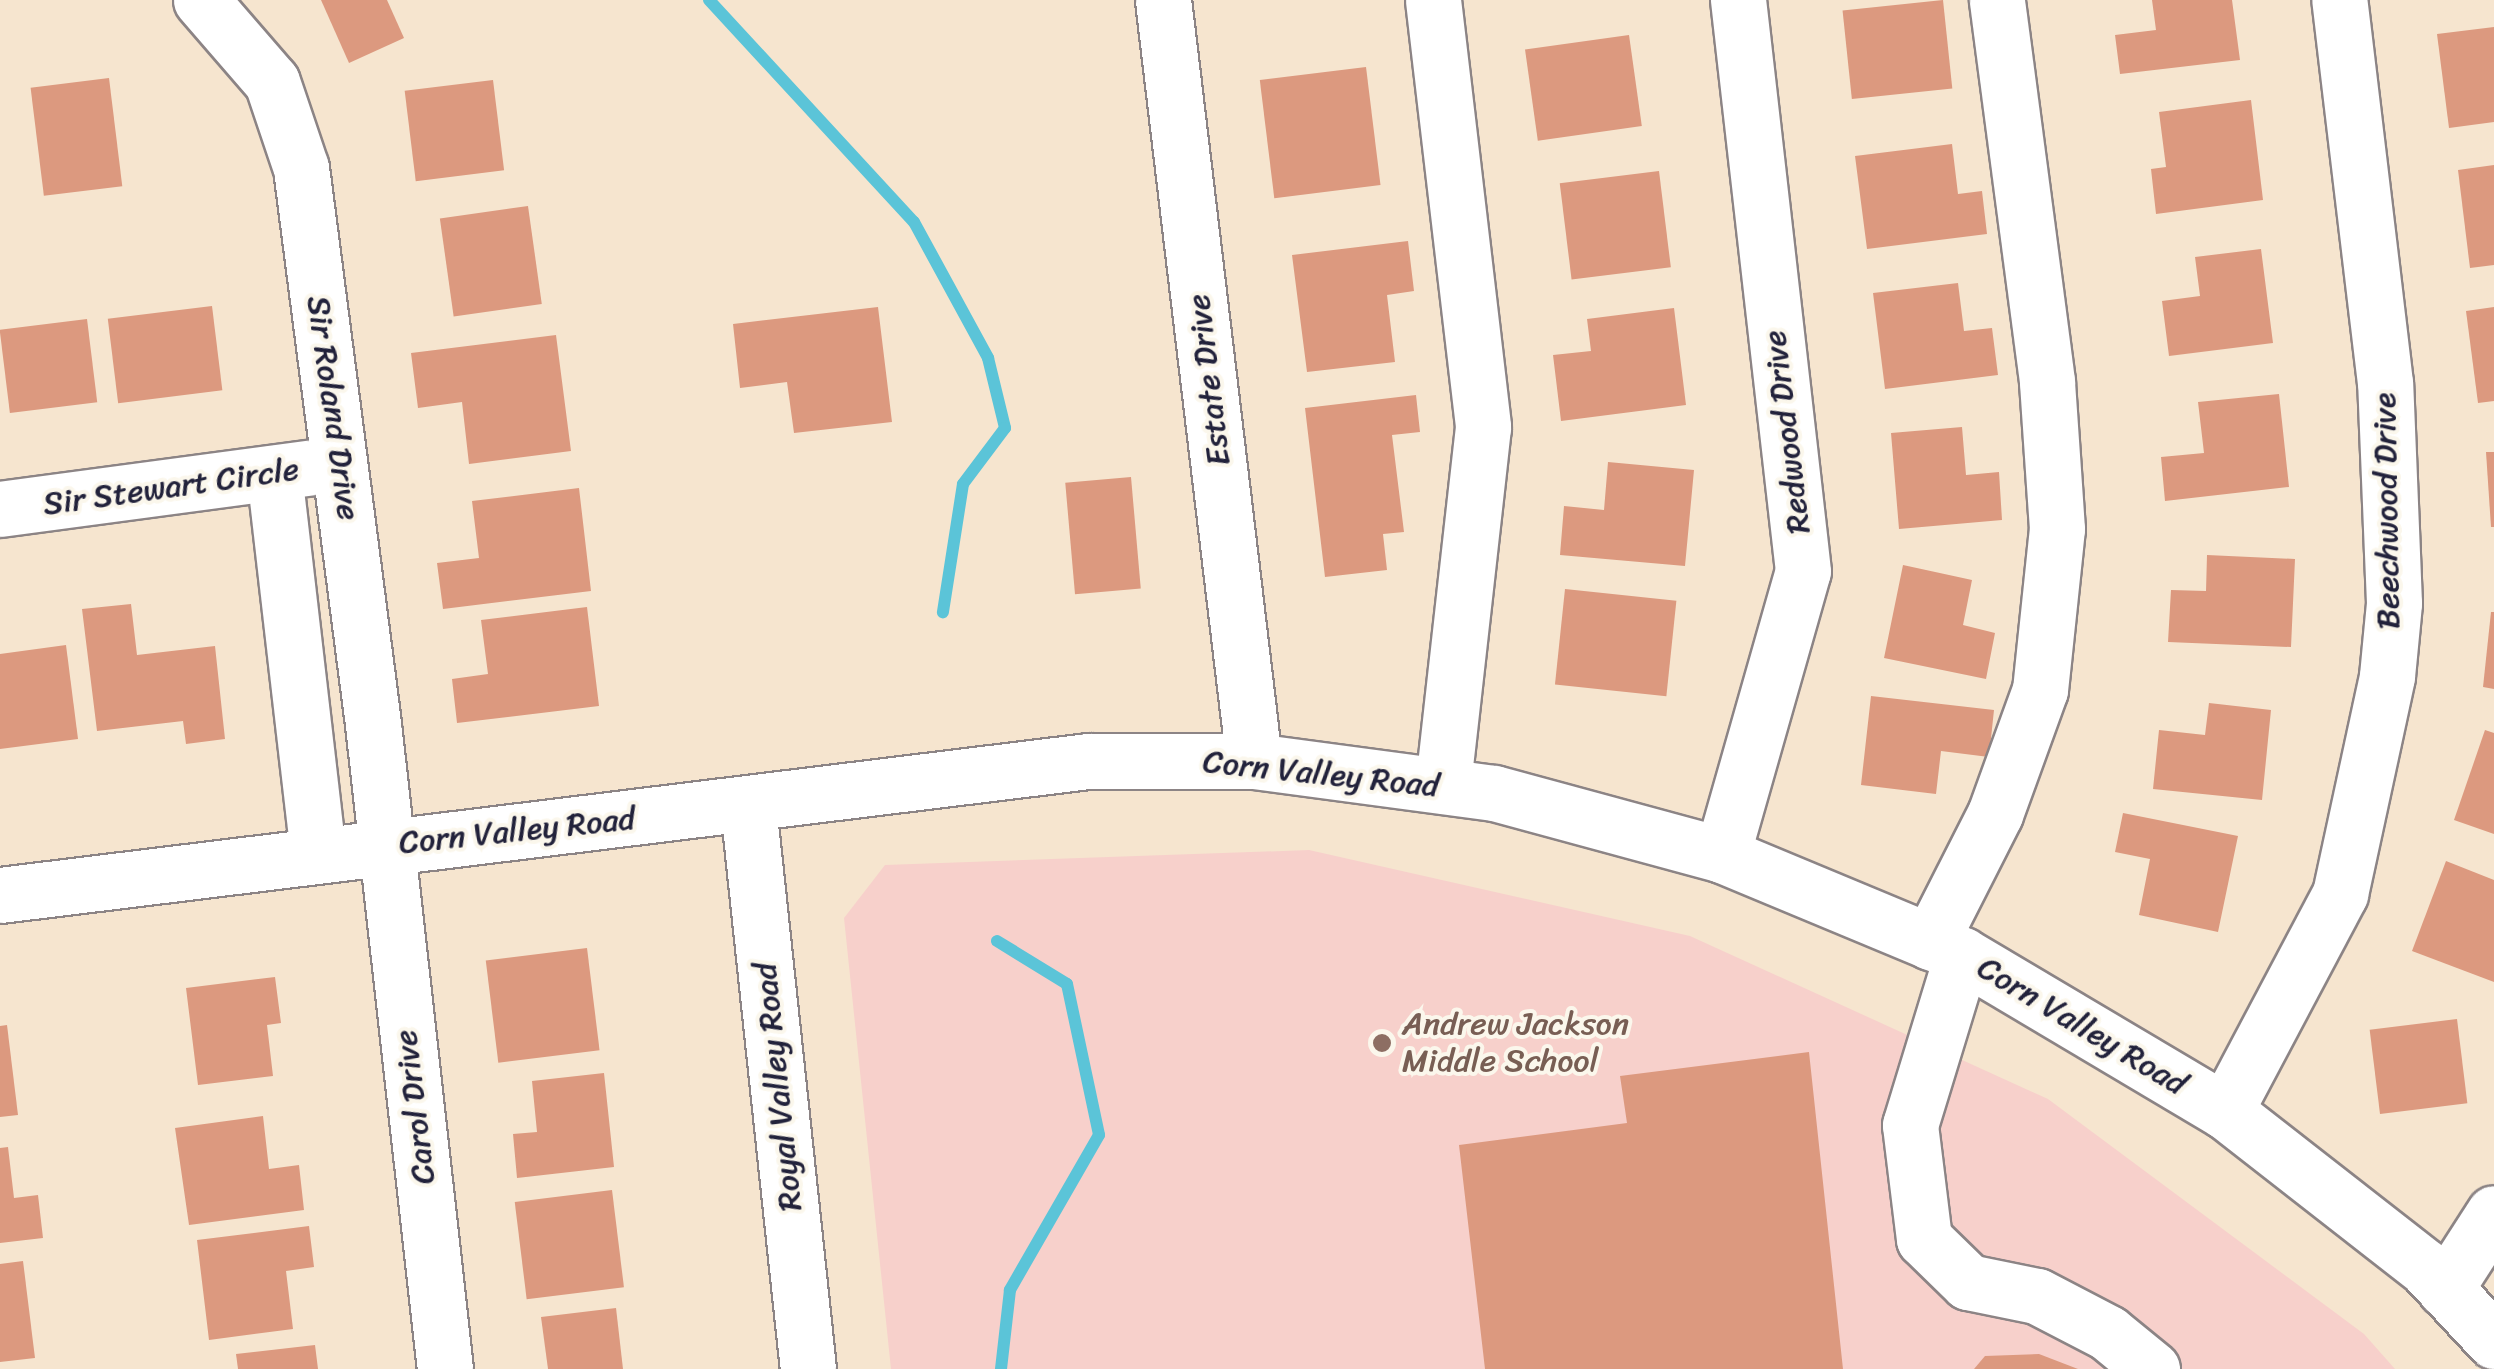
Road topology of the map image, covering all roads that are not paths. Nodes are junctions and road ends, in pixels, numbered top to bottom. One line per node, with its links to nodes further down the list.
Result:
1 (202, 0): 7 (street, Sir Roland Drive)
2 (1163, 0): 10 (street, Estate Drive)
3 (1433, 0): 11 (street)
4 (1738, 0): 15 (street, Redwood Drive)
5 (1998, 0): 17 (street)
6 (2339, 0): 18 (street, Beechwood Drive)
7 (342, 464): 8 (street, Sir Stewart Circle); 13 (street, Sir Roland Drive)
8 (274, 473): 9 (street, Sir Stewart Circle); 14 (street, Sir Roland Drive)
9 (0, 509)
10 (1254, 761): 11 (street, Corn Valley Road); 12 (street, Corn Valley Road)
11 (1444, 786): 15 (street, Corn Valley Road)
12 (748, 806): 13 (street, Corn Valley Road); 23 (street, Royal Valley Road)
13 (385, 846): 14 (street, Corn Valley Road); 22 (street, Carol Drive)
14 (318, 854): 16 (street, Corn Valley Road)
15 (1722, 856): 17 (street, Corn Valley Road)
16 (0, 895)
17 (1946, 948): 18 (street, Corn Valley Road); 24 (street)
18 (2224, 1111): 20 (street, Corn Valley Road)
19 (2494, 1213): 20 (street)
20 (2445, 1289): 21 (street, Corn Valley Road)
21 (2494, 1341)
22 (445, 1369)
23 (808, 1369)
24 (2152, 1369)

